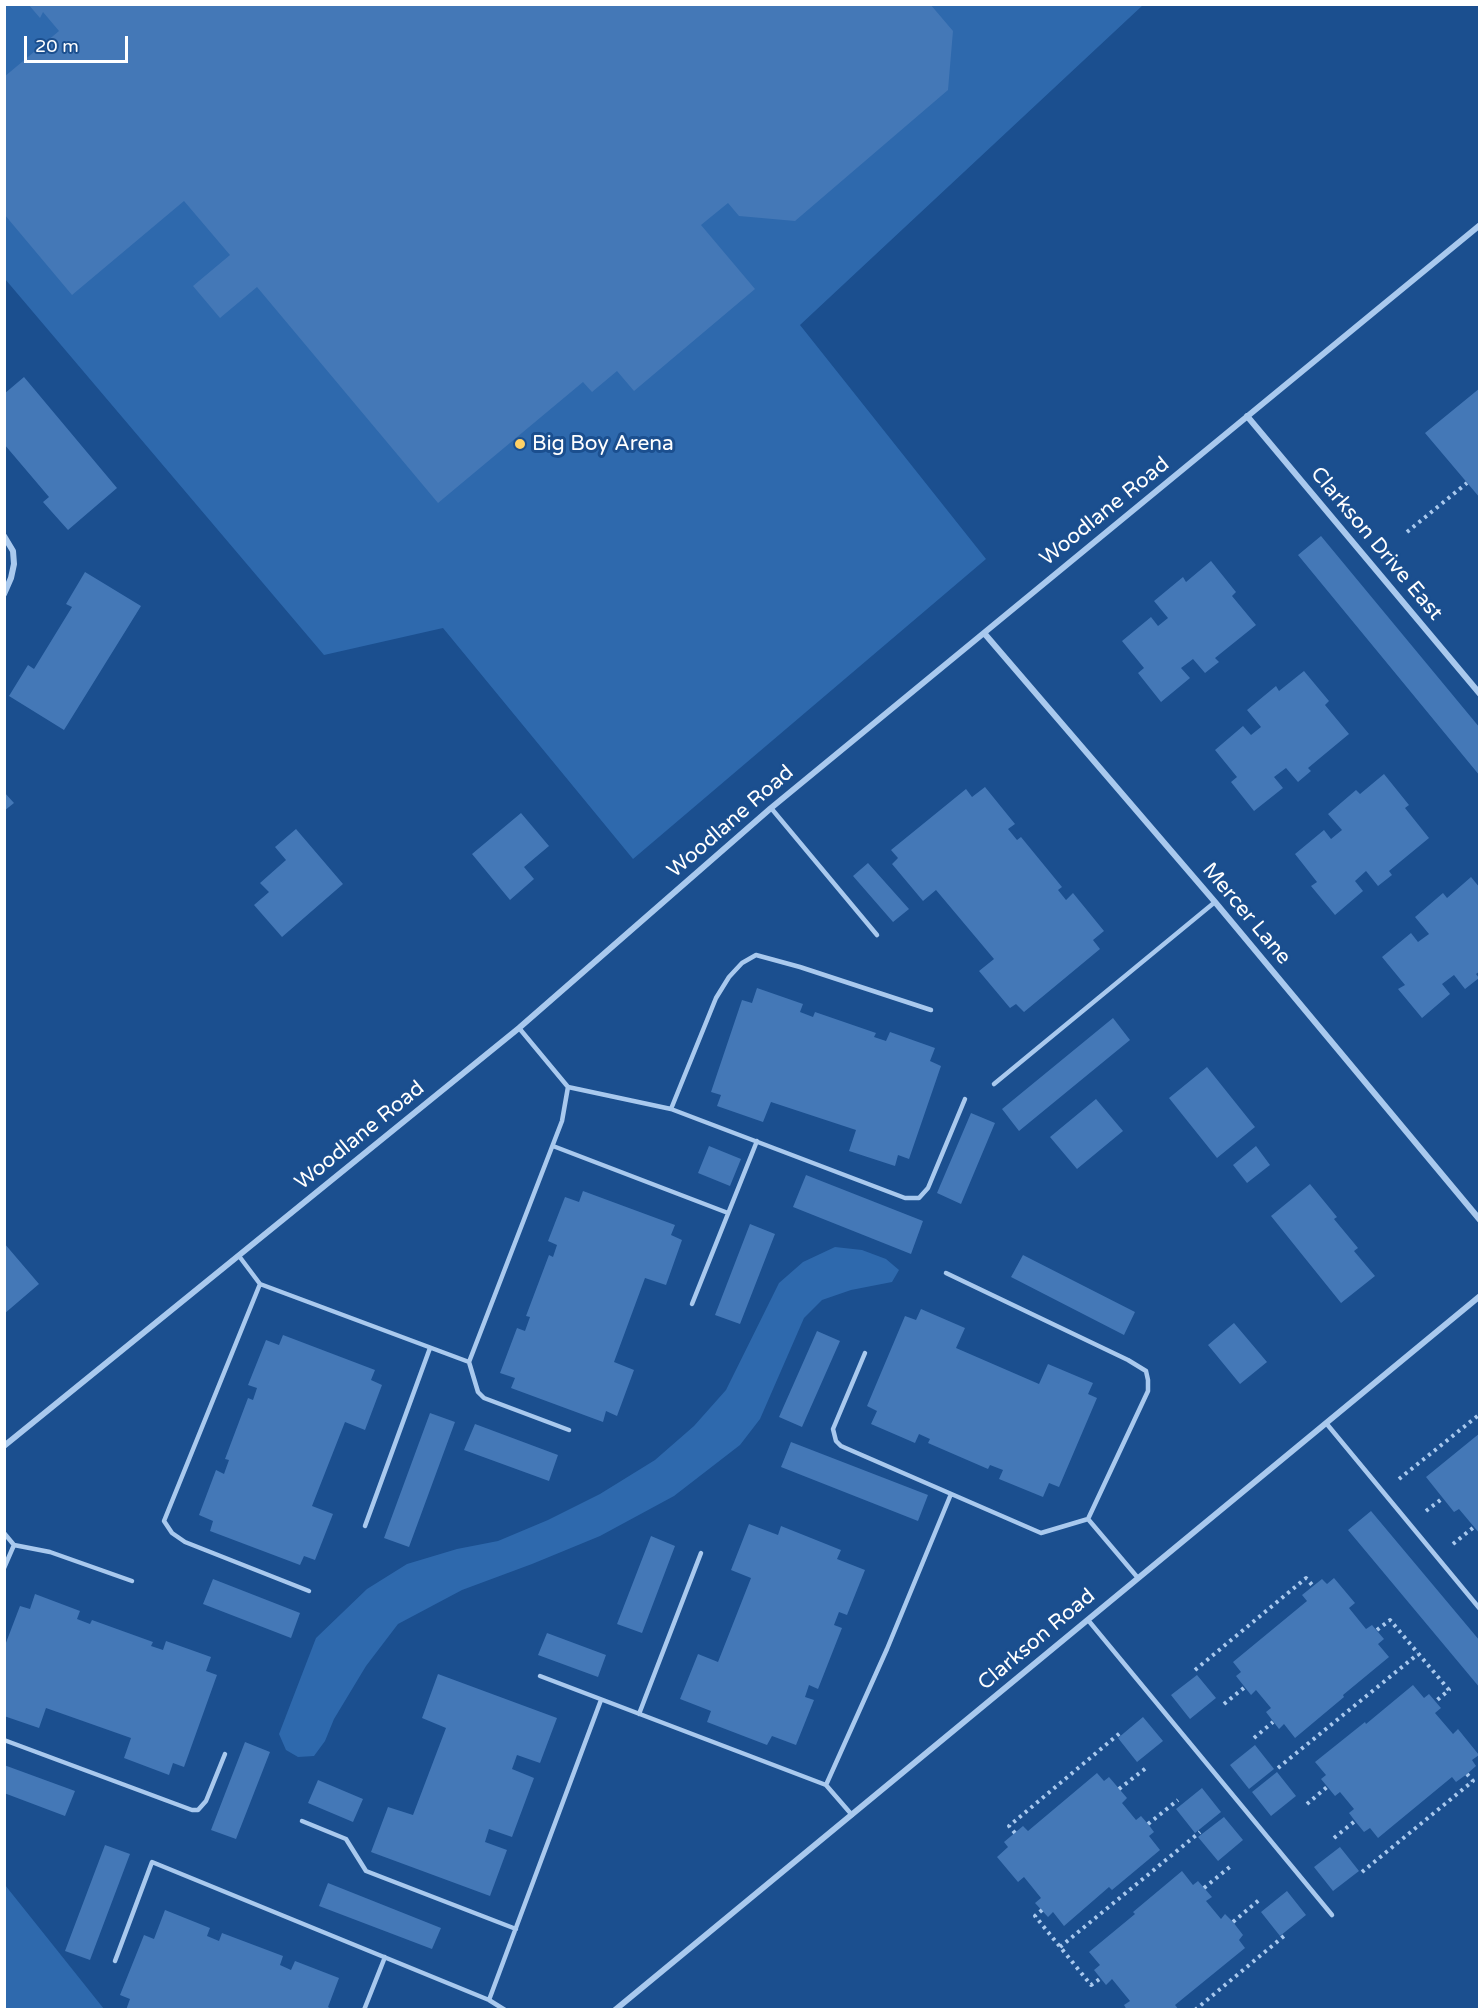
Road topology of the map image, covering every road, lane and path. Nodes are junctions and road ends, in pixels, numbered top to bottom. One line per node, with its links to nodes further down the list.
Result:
1 (1479, 225): 2 (street, Woodlane Road)
2 (1247, 416): 7 (street, Woodlane Road); 8 (street, Clarkson Drive East)
3 (1467, 483): 4 (path)
4 (1407, 532)
5 (4, 536): 6 (street)
6 (4, 594)
7 (984, 633): 9 (street, Woodlane Road); 10 (street, Mercer Lane)
8 (1479, 694)
9 (771, 808): 11 (lane); 13 (street, Woodlane Road)
10 (1215, 902): 14 (lane); 21 (street, Mercer Lane)
11 (877, 935)
12 (931, 1010): 17 (lane)
13 (519, 1028): 15 (lane); 22 (street, Woodlane Road)
14 (994, 1084)
15 (568, 1087): 17 (lane); 19 (lane)
16 (965, 1099): 18 (lane)
17 (671, 1109): 18 (lane)
18 (758, 1141): 20 (lane)
19 (553, 1146): 20 (lane); 29 (lane)
20 (728, 1213): 26 (lane)
21 (1479, 1220)
22 (239, 1256): 24 (lane); 33 (street, Woodlane Road)
23 (946, 1273): 38 (lane)
24 (260, 1284): 27 (lane); 49 (lane)
25 (1479, 1296): 31 (street, Clarkson Road)
26 (692, 1304)
27 (430, 1348): 29 (lane); 39 (lane)
28 (865, 1353): 35 (lane)
29 (469, 1362): 32 (lane)
30 (1479, 1414): 34 (path)
31 (1326, 1422): 46 (street, Clarkson Road); 50 (lane)
32 (569, 1430)
33 (4, 1446)
34 (1396, 1482)
35 (951, 1494): 38 (lane); 69 (lane)
36 (1443, 1498): 37 (path)
37 (1423, 1513)
38 (1088, 1519): 46 (lane)
39 (365, 1526)
40 (1474, 1527): 43 (path)
41 (4, 1533): 42 (lane)
42 (14, 1545): 45 (lane); 47 (lane)
43 (1450, 1547)
44 (701, 1553): 60 (lane)
45 (4, 1568)
46 (1138, 1578): 51 (street, Clarkson Road)
47 (132, 1581)
48 (1313, 1586): 54 (path)
49 (309, 1591)
50 (1479, 1609)
51 (1088, 1620): 74 (street, Clarkson Road); 86 (lane)
52 (1377, 1630): 53 (path)
53 (1418, 1654): 58 (path); 67 (path)
54 (1195, 1670)
55 (540, 1677): 57 (lane)
56 (1245, 1687): 59 (path)
57 (601, 1700): 60 (lane); 88 (lane)
58 (1436, 1701)
59 (1224, 1704)
60 (639, 1714): 69 (lane)
61 (1273, 1722): 63 (path)
62 (1120, 1733): 79 (path)
63 (1254, 1738)
64 (4, 1740): 65 (lane)
65 (225, 1754)
66 (1146, 1768): 71 (path)
67 (1278, 1768)
68 (1467, 1774): 82 (path)
69 (826, 1785): 74 (lane)
70 (1327, 1787): 73 (path)
71 (1119, 1789)
72 (1178, 1800): 77 (path)
73 (1306, 1804)
74 (852, 1815): 97 (street, Clarkson Road)
75 (302, 1821): 88 (lane)
76 (1355, 1821): 80 (path)
77 (1148, 1824)
78 (1200, 1832): 90 (path)
79 (1015, 1833)
80 (1334, 1838)
81 (1231, 1866): 83 (path)
82 (1362, 1872)
83 (1204, 1888)
84 (1259, 1900): 87 (path)
85 (1042, 1910): 90 (path)
86 (1332, 1915)
87 (1233, 1923)
88 (516, 1929): 94 (lane)
89 (1284, 1936): 98 (path)
90 (1060, 1947): 93 (path)
91 (385, 1958): 92 (lane); 94 (lane); 95 (lane)
92 (115, 1961)
93 (1101, 1978)
94 (489, 2000): 96 (lane)
95 (364, 2010)
96 (505, 2010)
97 (615, 2010)
98 (1194, 2010)

